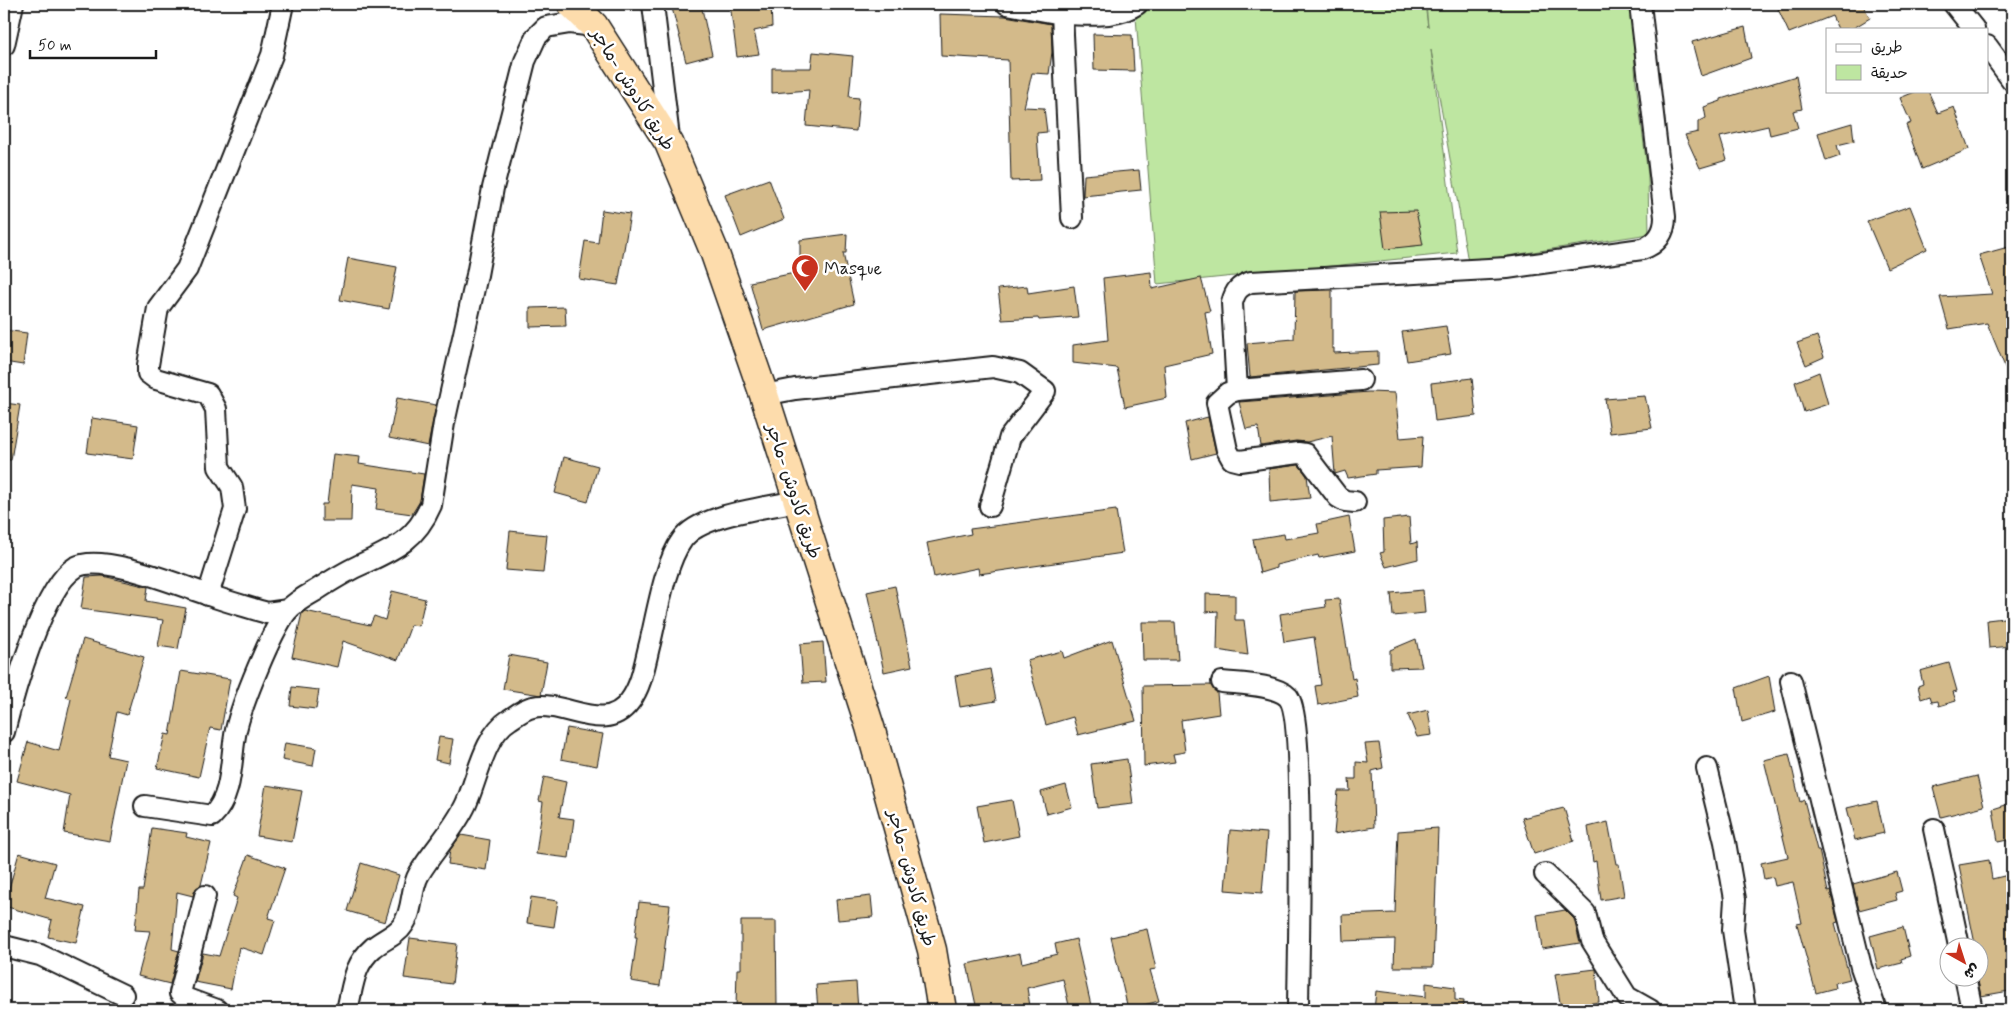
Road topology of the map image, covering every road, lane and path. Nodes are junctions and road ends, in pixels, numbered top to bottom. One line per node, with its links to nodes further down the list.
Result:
1 (13, 4): 12 (street)
2 (283, 4): 23 (street)
3 (572, 4): 10 (highway, طريق كادوش -ماجر)
4 (653, 4): 15 (street)
5 (1007, 4): 9 (street)
6 (1137, 4): 9 (street)
7 (1640, 4): 18 (street)
8 (1954, 4): 11 (street)
9 (1062, 14): 16 (street)
10 (594, 26): 15 (highway, طريق كادوش -ماجر); 24 (street)
11 (1973, 28)
12 (4, 45)
13 (1988, 47): 14 (street)
14 (2012, 80)
15 (669, 143): 19 (highway, طريق كادوش -ماجر)
16 (1072, 218)
17 (1361, 380): 18 (street)
18 (1237, 390): 21 (street)
19 (764, 395): 20 (highway, طريق كادوش -ماجر); 22 (street)
20 (797, 501): 38 (street); 39 (highway, طريق كادوش -ماجر)
21 (1355, 502)
22 (990, 506)
23 (208, 595): 24 (street); 27 (street)
24 (288, 610): 29 (street)
25 (1791, 681): 43 (street)
26 (1222, 682): 40 (street)
27 (4, 732)
28 (1707, 768): 42 (street)
29 (145, 806)
30 (1934, 829): 33 (street)
31 (1546, 874): 41 (street)
32 (205, 896): 37 (street)
33 (1957, 936)
34 (4, 946): 36 (street)
35 (1967, 986): 44 (street)
36 (123, 995)
37 (216, 1010)
38 (347, 1010)
39 (942, 1010)
40 (1298, 1010)
41 (1650, 1010)
42 (1745, 1010)
43 (1876, 1010)
44 (1972, 1010)

